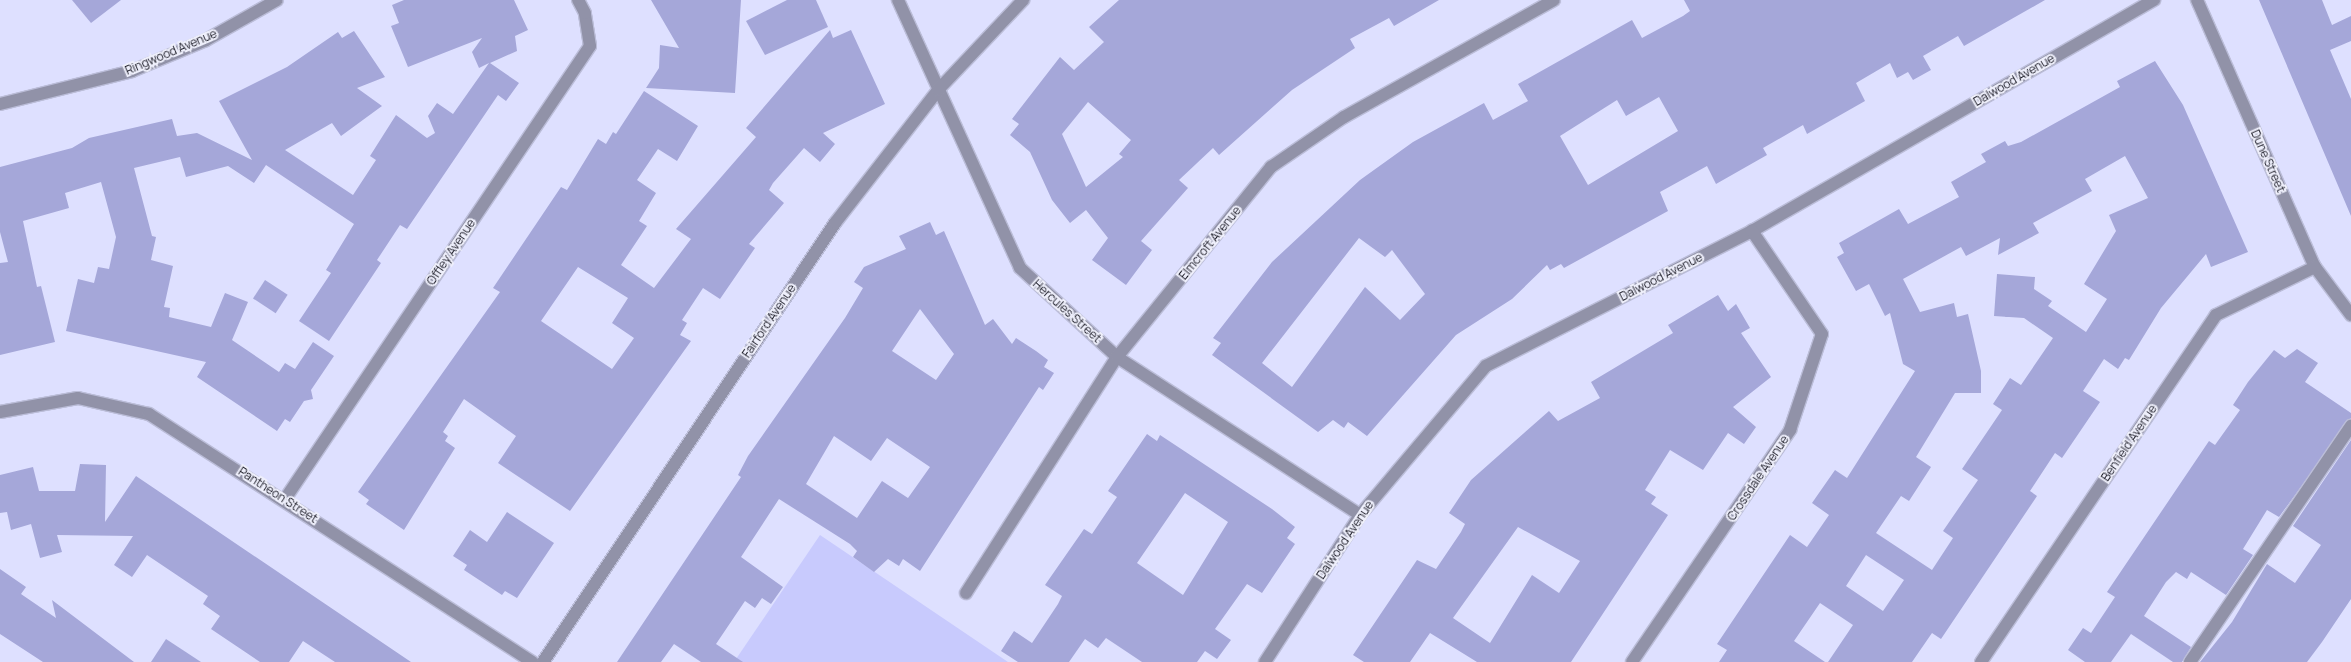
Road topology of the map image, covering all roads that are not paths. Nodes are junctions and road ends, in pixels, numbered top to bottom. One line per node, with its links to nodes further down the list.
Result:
1 (277, 0): 9 (street, Ringwood Avenue)
2 (578, 0): 16 (street, Offley Avenue)
3 (898, 0): 8 (street, Hercules Street)
4 (1022, 0): 8 (street, Fairford Avenue)
5 (1554, 0): 13 (street, Elmcroft Avenue)
6 (2154, 0): 10 (street, Dalwood Avenue)
7 (2197, 0): 11 (street, Dune Street)
8 (938, 90): 13 (street, Hercules Street); 20 (street, Fairford Avenue)
9 (0, 104)
10 (1752, 231): 17 (street, Dalwood Avenue); 22 (street, Crossdale Avenue)
11 (2315, 267): 12 (street, Dune Street); 23 (street, Benfield Avenue)
12 (2351, 315)
13 (1117, 357): 17 (street, Hercules Street); 18 (street, Elmcroft Avenue)
14 (0, 412): 16 (street, Pantheon Street)
15 (2351, 426): 24 (street)
16 (285, 499): 19 (street, Pantheon Street)
17 (1360, 515): 21 (street, Dalwood Avenue)
18 (966, 593)
19 (533, 662)
20 (542, 662)
21 (1265, 662)
22 (1632, 662)
23 (1982, 662)
24 (2190, 662)

